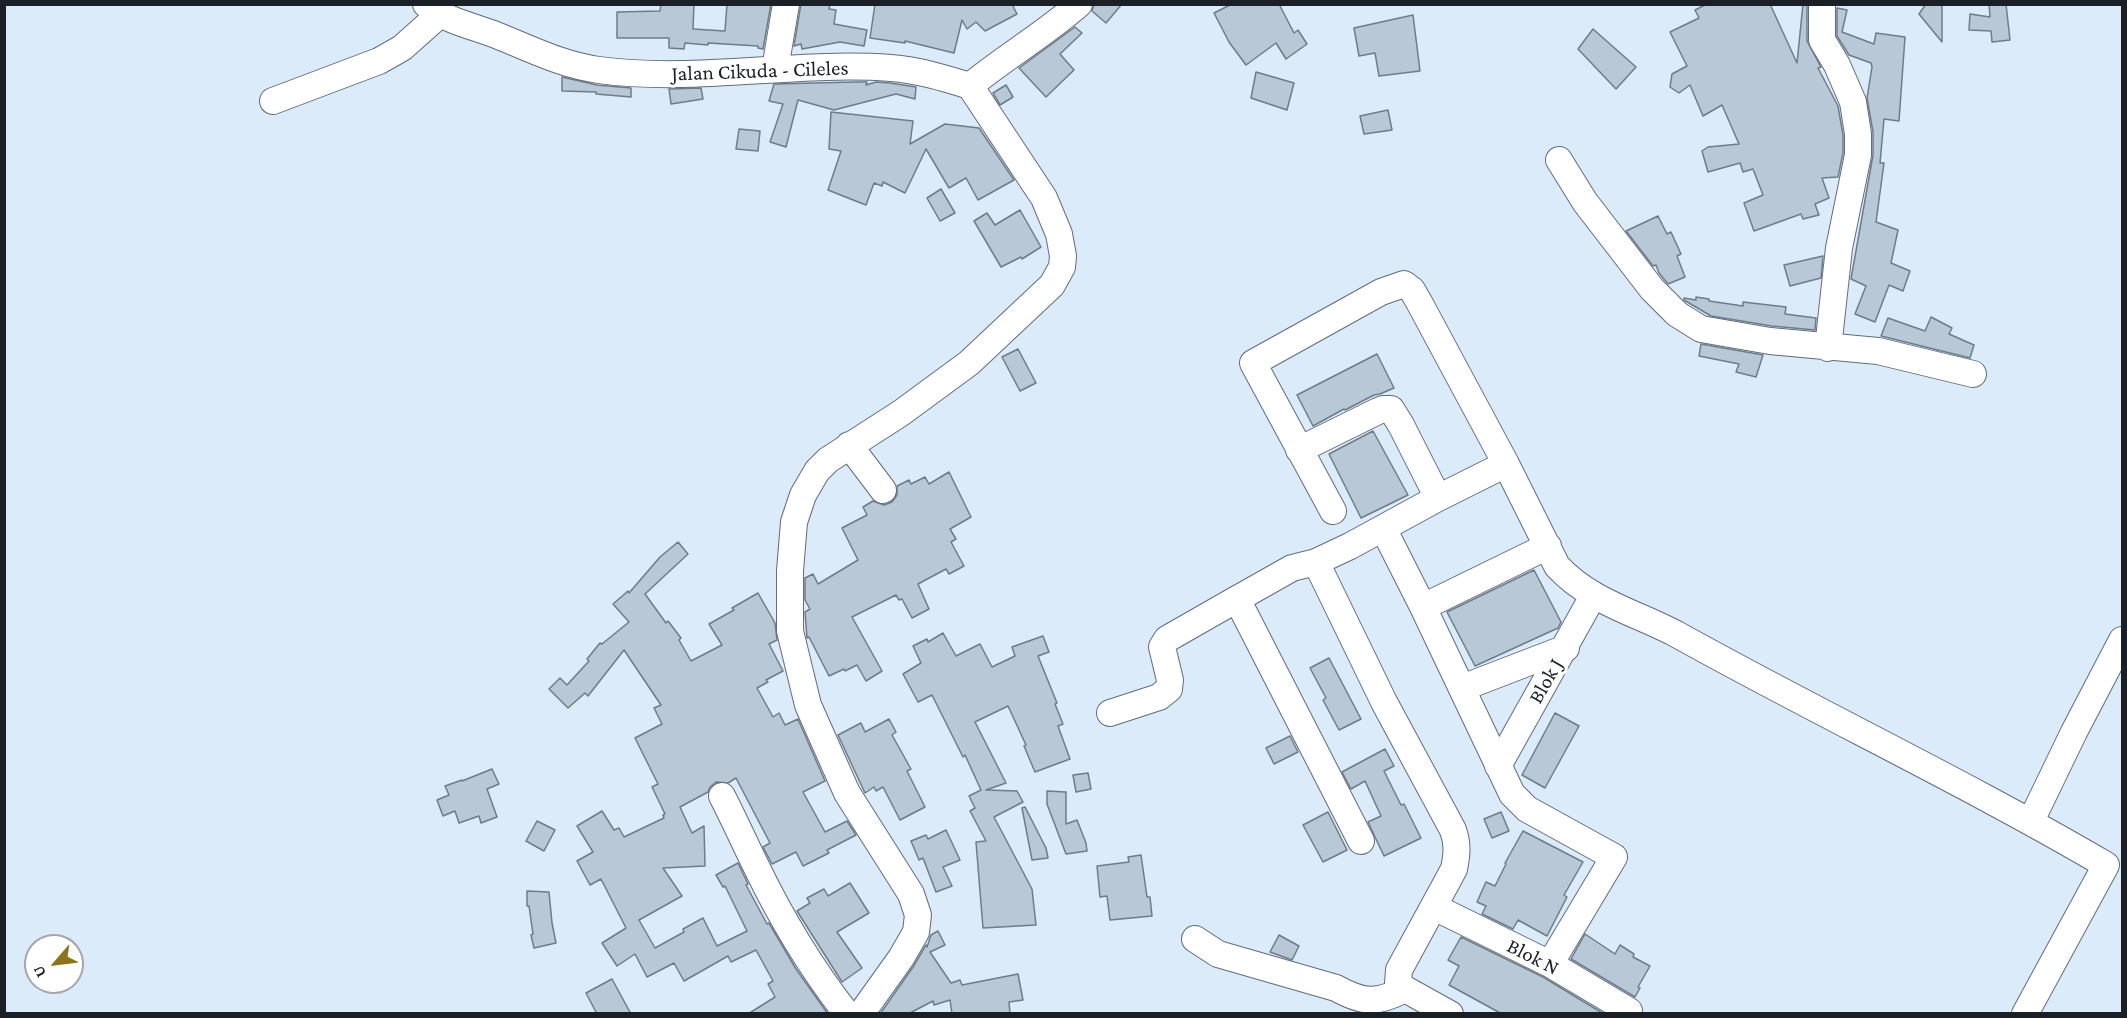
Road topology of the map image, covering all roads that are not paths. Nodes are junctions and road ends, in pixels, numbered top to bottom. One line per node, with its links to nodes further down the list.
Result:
1 (786, 4): 5 (street)
2 (1079, 4): 6 (street)
3 (1822, 4): 9 (street)
4 (433, 10): 5 (street, Jalan Cikuda - Cileles); 7 (street)
5 (775, 69): 6 (street, Jalan Cikuda - Cileles)
6 (970, 86): 11 (street)
7 (273, 101)
8 (1559, 160): 9 (street)
9 (1828, 348): 10 (street)
10 (1973, 374)
11 (849, 445): 14 (street); 37 (street)
12 (1299, 450): 13 (street); 15 (street); 16 (street)
13 (1506, 464): 15 (street); 18 (street)
14 (883, 490)
15 (1438, 498): 17 (street)
16 (1333, 511)
17 (1383, 528): 19 (street); 22 (street)
18 (1548, 546): 20 (street); 22 (street)
19 (1316, 562): 21 (street); 31 (street)
20 (1593, 596): 24 (street, Blok J); 29 (street)
21 (1237, 599): 26 (street); 30 (street)
22 (1423, 607): 25 (street)
23 (2122, 640): 29 (street)
24 (1566, 648): 25 (street); 27 (street, Blok J)
25 (1462, 688): 27 (street)
26 (1110, 713)
27 (1498, 766): 33 (street)
28 (722, 796): 36 (street)
29 (2031, 821): 39 (street)
30 (1361, 841)
31 (1434, 907): 33 (street, Blok N); 34 (street)
32 (1195, 939): 34 (street)
33 (1550, 964): 35 (street, Blok N)
34 (1405, 989): 38 (street)
35 (1629, 1011)
36 (847, 1014)
37 (861, 1014)
38 (1450, 1014)
39 (2025, 1014)

